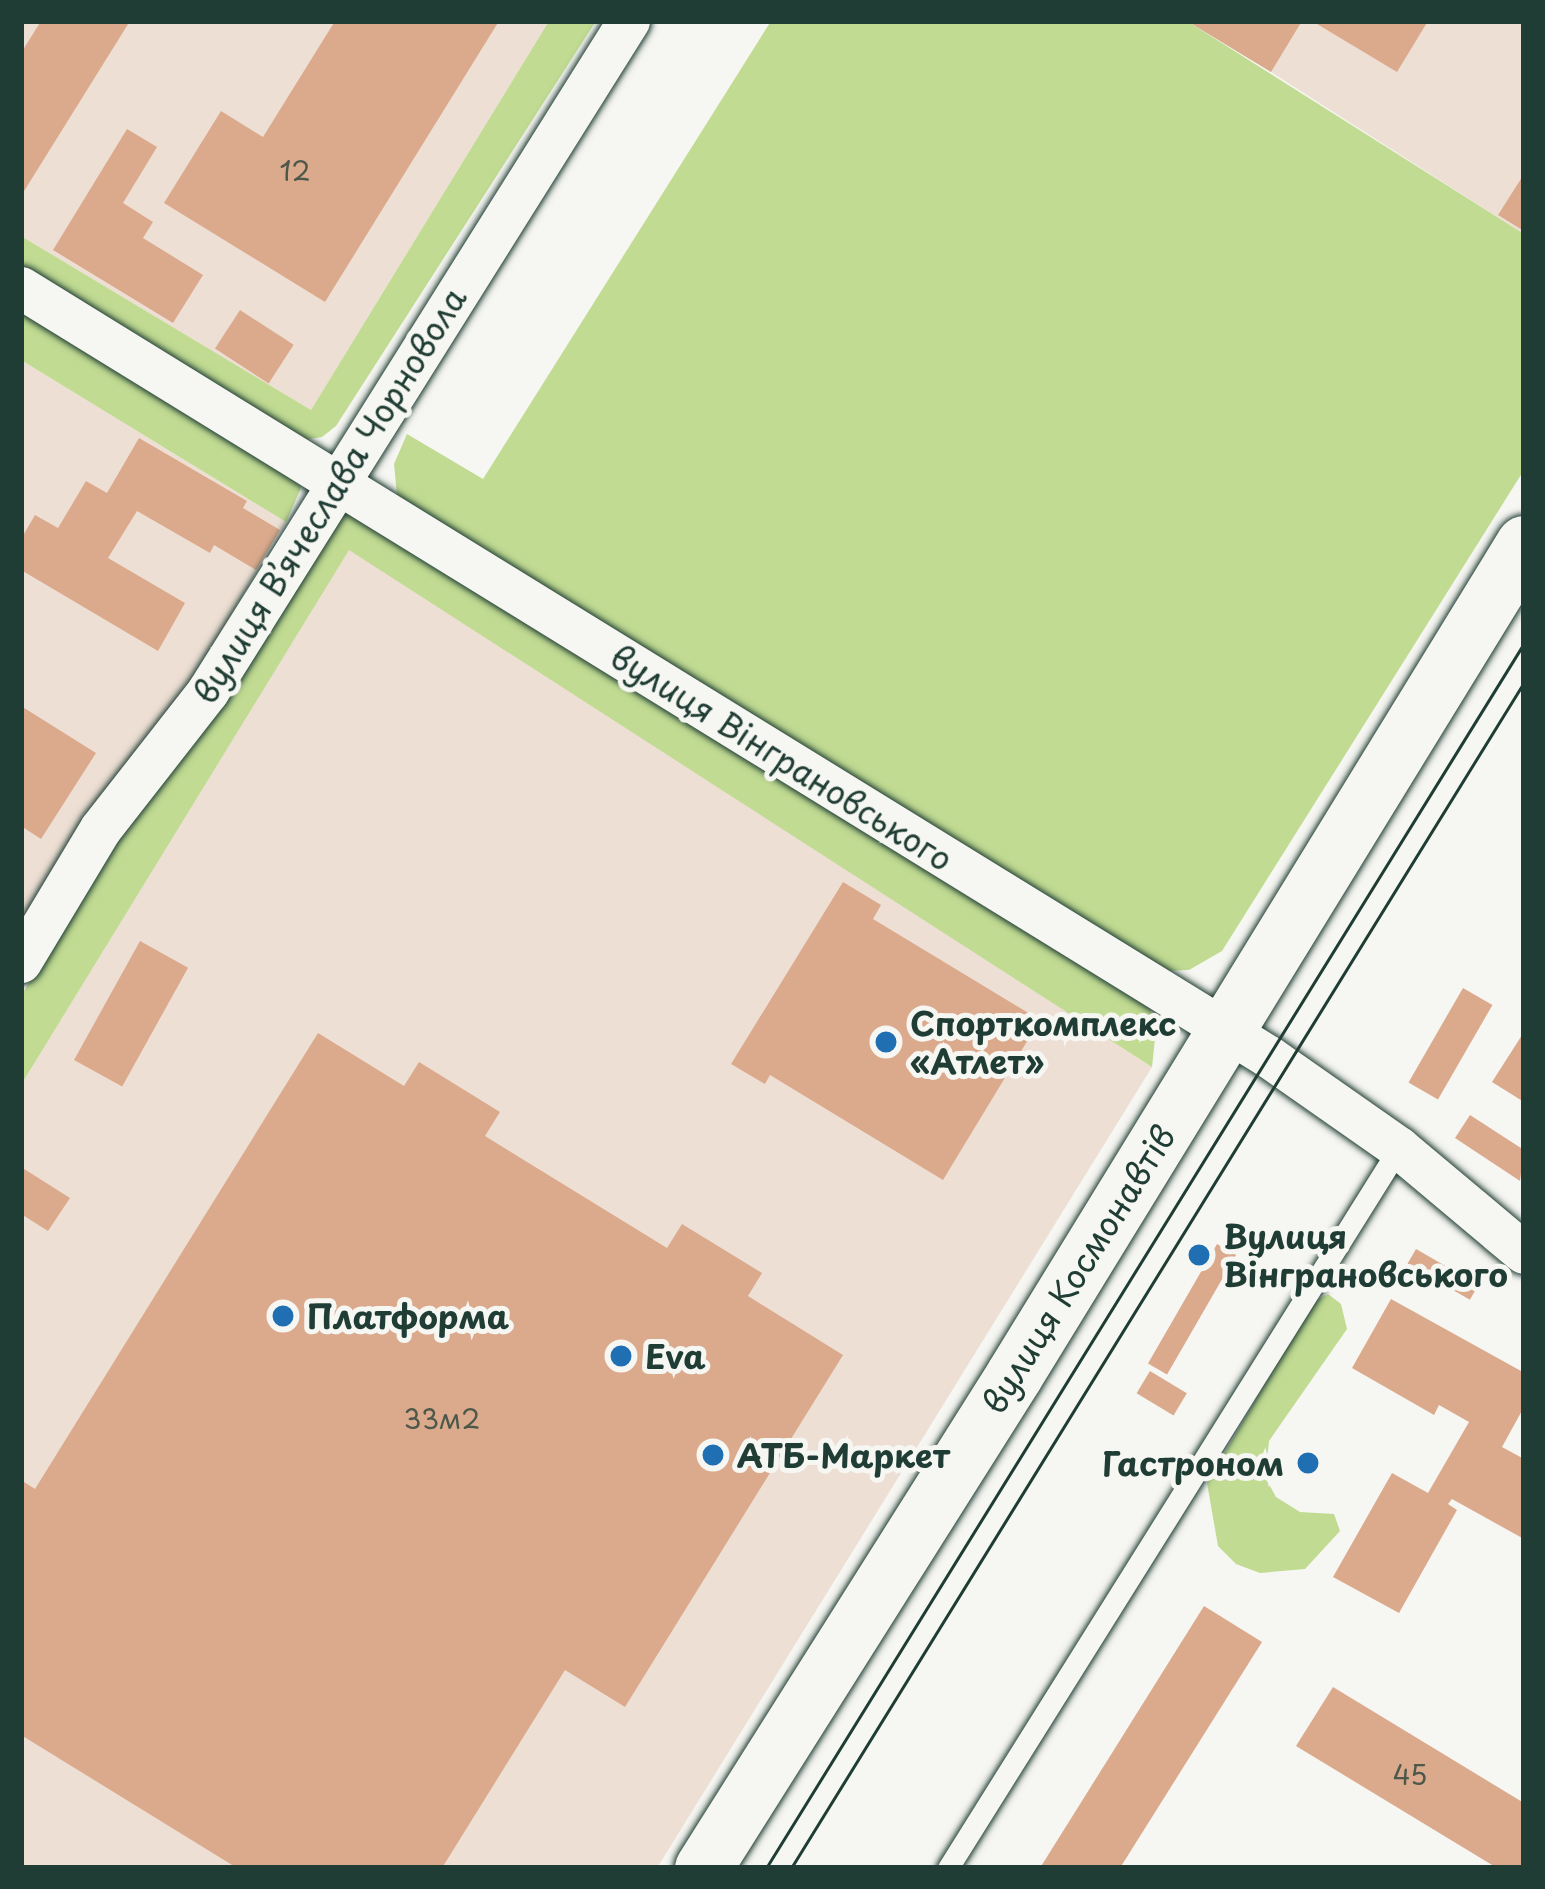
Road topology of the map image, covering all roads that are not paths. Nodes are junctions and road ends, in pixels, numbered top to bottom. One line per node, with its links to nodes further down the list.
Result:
1 (629, 21): 3 (street, вулиця Вʼячеслава Чорновола)
2 (21, 288): 3 (street, вулиця Вінграновського)
3 (337, 482): 5 (street, вулиця Вʼячеслава Чорновола); 6 (street, вулиця Вінграновського)
4 (1524, 544): 6 (main road, вулиця Космонавтів)
5 (21, 962)
6 (1223, 1033): 7 (street, вулиця Вінграновського); 9 (main road, вулиця Космонавтів)
7 (1400, 1148): 8 (street, вулиця Вінграновського); 10 (lane)
8 (1524, 1252)
9 (703, 1868)
10 (948, 1868)

